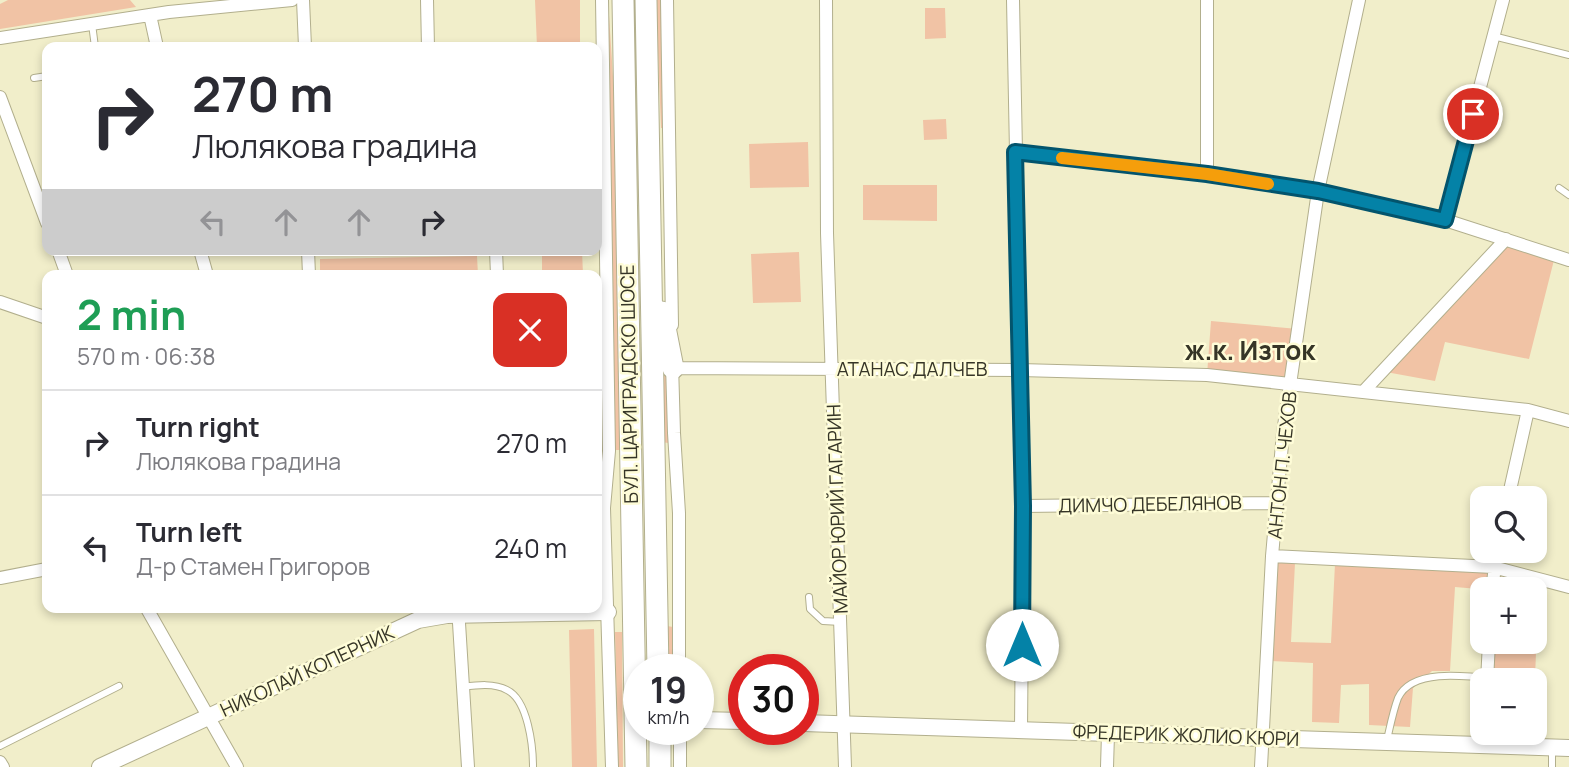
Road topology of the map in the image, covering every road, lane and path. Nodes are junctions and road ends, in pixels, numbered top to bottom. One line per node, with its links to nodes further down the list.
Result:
1 (292, 0): 13 (street)
2 (303, 0): 19 (street)
3 (427, 0): 20 (street)
4 (601, 0): 21 (street, БУЛ. ЦАРИГРАДСКО ШОСЕ)
5 (646, 0): 35 (highway, БУЛ. ЦАРИГРАДСКО ШОСЕ)
6 (667, 0): 39 (street)
7 (826, 0): 40 (street, МАЙОР ЮРИЙ ГАГАРИН)
8 (1013, 0): 27 (street)
9 (1208, 0): 28 (street)
10 (1359, 0): 30 (street, АНТОН П. ЧЕХОВ)
11 (1503, 0): 15 (street)
12 (623, 2): 89 (highway, БУЛ. ЦАРИГРАДСКО ШОСЕ)
13 (150, 15): 14 (street); 18 (street)
14 (92, 24): 16 (street); 17 (lane)
15 (1493, 36): 22 (lane); 33 (street)
16 (0, 38)
17 (94, 42)
18 (156, 42)
19 (304, 42)
20 (428, 42)
21 (602, 42)
22 (1569, 55)
23 (602, 64): 58 (street, БУЛ. ЦАРИГРАДСКО ШОСЕ)
24 (42, 77): 25 (lane)
25 (34, 78)
26 (0, 97): 32 (street)
27 (1015, 152): 28 (street); 41 (street)
28 (1207, 174): 30 (street)
29 (1559, 188): 31 (lane)
30 (1318, 191): 33 (street); 42 (street, АНТОН П. ЧЕХОВ)
31 (1569, 195)
32 (42, 210)
33 (1445, 220): 34 (street)
34 (1506, 239): 36 (street); 43 (street)
35 (651, 250): 39 (highway); 63 (highway, БУЛ. ЦАРИГРАДСКО ШОСЕ)
36 (1569, 260)
37 (0, 302): 38 (street)
38 (42, 316)
39 (673, 368): 40 (street, АТАНАС ДАЛЧЕВ); 64 (street)
40 (833, 369): 41 (street, АТАНАС ДАЛЧЕВ); 62 (street, МАЙОР ЮРИЙ ГАГАРИН)
41 (1020, 370): 42 (street, АТАНАС ДАЛЧЕВ); 48 (street)
42 (1290, 384): 43 (street, АТАНАС ДАЛЧЕВ); 47 (street, АНТОН П. ЧЕХОВ)
43 (1363, 392): 44 (street, АТАНАС ДАЛЧЕВ)
44 (1528, 410): 45 (street, АТАНАС ДАЛЧЕВ); 46 (street)
45 (1569, 421)
46 (1511, 486)
47 (1277, 503): 48 (street, ДИМЧО ДЕБЕЛЯНОВ); 49 (street, АНТОН П. ЧЕХОВ)
48 (1023, 506): 71 (street)
49 (1272, 556): 51 (street); 73 (street, АНТОН П. ЧЕХОВ)
50 (1494, 563): 51 (street)
51 (1493, 567): 53 (street); 55 (street)
52 (42, 570): 54 (street)
53 (1493, 577)
54 (0, 578)
55 (1569, 587)
56 (809, 597): 62 (lane)
57 (602, 612): 58 (street, НИКОЛАЙ КОПЕРНИК)
58 (608, 612): 88 (street, БУЛ. ЦАРИГРАДСКО ШОСЕ)
59 (149, 613): 68 (street)
60 (449, 613): 68 (street, НИКОЛАЙ КОПЕРНИК)
61 (458, 613): 67 (street)
62 (841, 622): 70 (street, МАЙОР ЮРИЙ ГАГАРИН)
63 (658, 654)
64 (679, 654)
65 (1470, 679): 75 (lane)
66 (119, 686): 79 (lane)
67 (461, 687): 86 (street); 87 (lane)
68 (208, 718): 84 (street, НИКОЛАЙ КОПЕРНИК); 85 (street)
69 (819, 723): 70 (street, ФРЕДЕРИК ЖОЛИО КЮРИ)
70 (844, 724): 71 (street, ФРЕДЕРИК ЖОЛИО КЮРИ); 92 (street, МАЙОР ЮРИЙ ГАГАРИН)
71 (1021, 729): 72 (street, ФРЕДЕРИК ЖОЛИО КЮРИ)
72 (1108, 734): 73 (street, ФРЕДЕРИК ЖОЛИО КЮРИ); 93 (street)
73 (1261, 739): 75 (street, ФРЕДЕРИК ЖОЛИО КЮРИ); 94 (street, АНТОН П. ЧЕХОВ)
74 (1470, 740): 75 (street, ФРЕДЕРИК ЖОЛИО КЮРИ)
75 (1386, 742)
76 (660, 745): 90 (highway)
77 (680, 745): 91 (street)
78 (1530, 745): 80 (street, ФРЕДЕРИК ЖОЛИО КЮРИ)
79 (0, 746)
80 (1552, 748): 81 (street, ФРЕДЕРИК ЖОЛИО КЮРИ); 95 (lane)
81 (1569, 748)
82 (0, 762): 83 (street)
83 (3, 767)
84 (100, 767)
85 (237, 767)
86 (468, 767)
87 (533, 767)
88 (612, 767)
89 (636, 767)
90 (660, 767)
91 (680, 767)
92 (845, 767)
93 (1107, 767)
94 (1261, 767)
95 (1552, 767)

